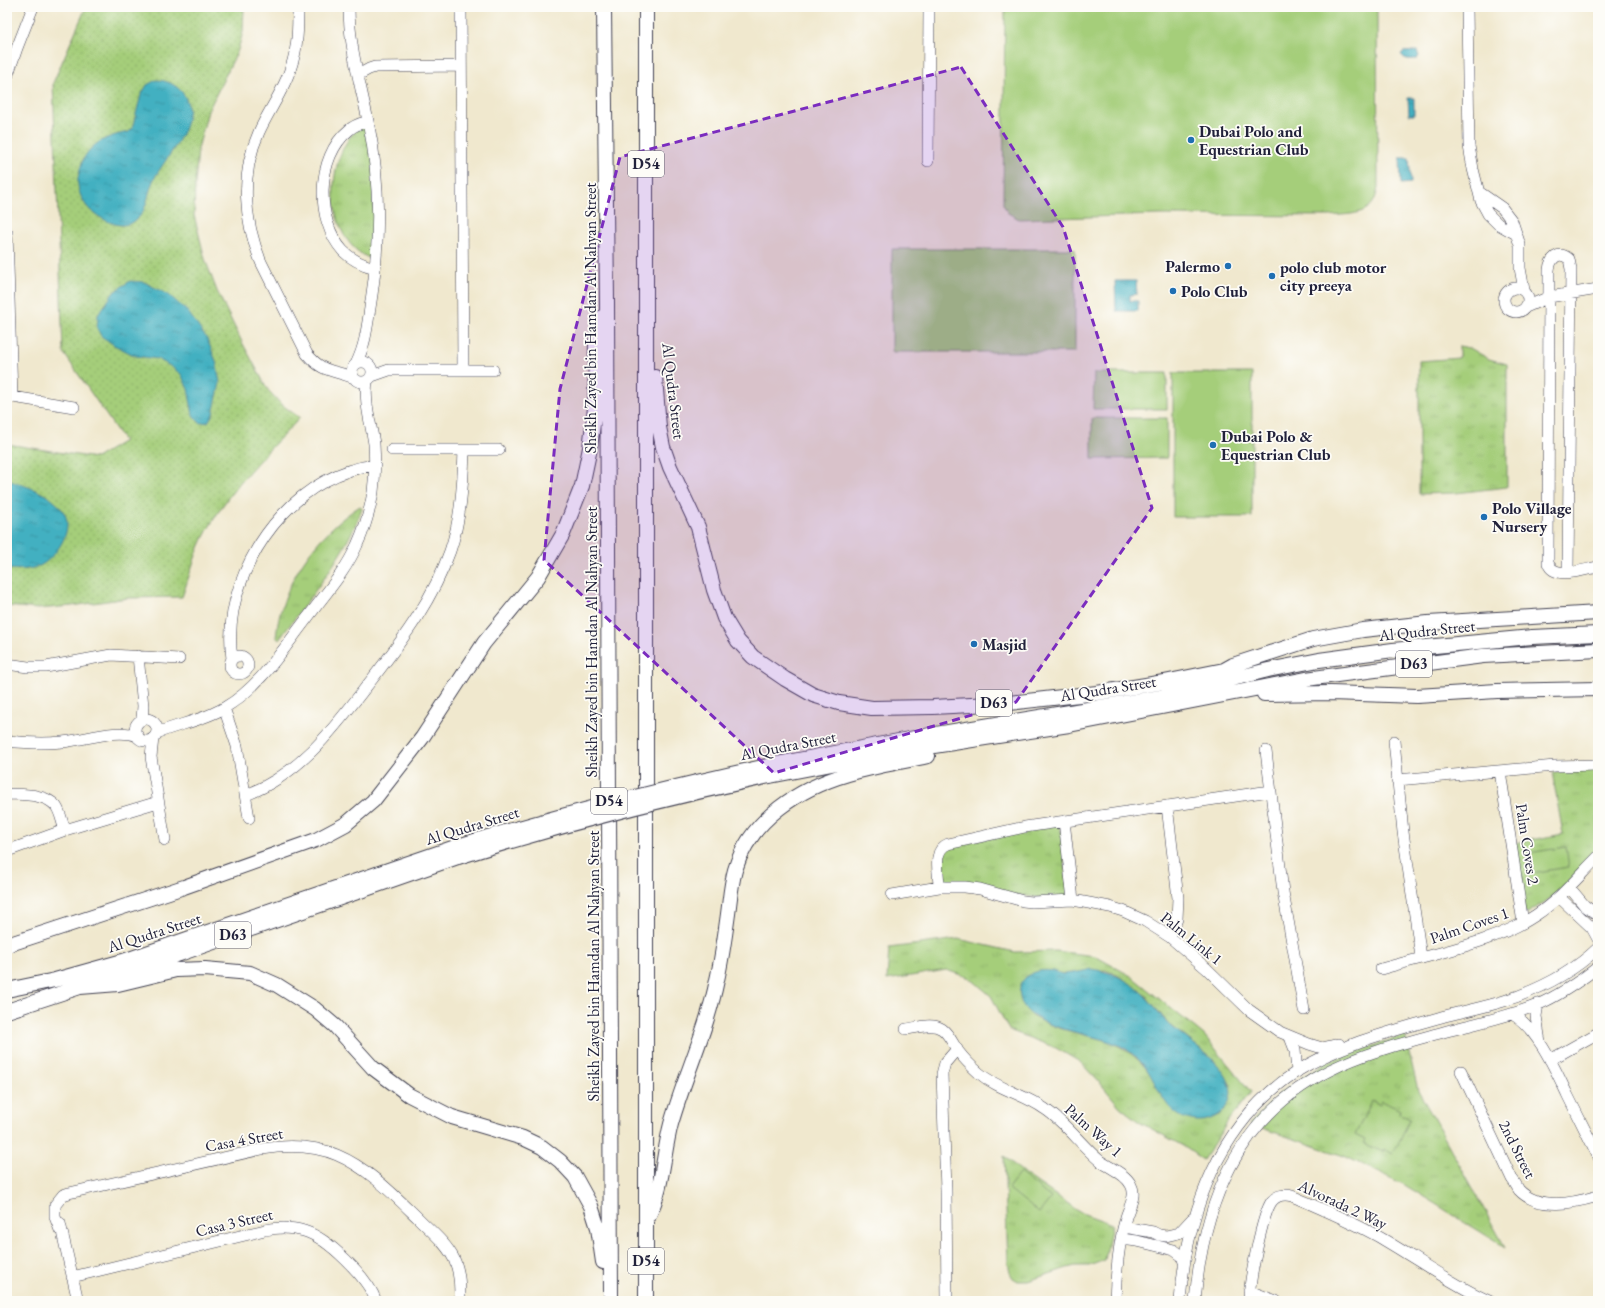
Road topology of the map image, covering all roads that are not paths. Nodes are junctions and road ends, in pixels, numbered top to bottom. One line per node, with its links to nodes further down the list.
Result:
1 (33, 7): 11 (street)
2 (298, 7): 27 (street)
3 (349, 7): 10 (street)
4 (461, 7): 9 (street)
5 (604, 7): 22 (main road, Sheikh Zayed bin Hamdan Al Nahyan Street / D54)
6 (646, 7): 24 (main road, D54)
7 (929, 7): 13 (street)
8 (1467, 7): 16 (street)
9 (462, 66): 10 (street); 25 (street)
10 (358, 75): 12 (street)
11 (7, 78)
12 (368, 121): 15 (street); 15 (street)
13 (928, 161)
14 (7, 232): 28 (street)
15 (375, 268): 27 (street)
16 (1520, 268): 18 (street); 20 (street)
17 (1598, 288): 19 (street)
18 (1509, 289): 20 (street); 23 (street)
19 (1570, 292): 21 (street); 21 (street); 35 (street)
20 (1526, 293): 21 (street); 23 (street)
21 (1548, 297): 23 (street); 35 (street)
22 (607, 302): 81 (main road); 123 (main road, Sheikh Zayed bin Hamdan Al Nahyan Street / D54)
23 (1526, 307)
24 (646, 321): 44 (main road, Al Qudra Street / D63); 109 (main road, D54)
25 (463, 370): 26 (street); 27 (street)
26 (493, 370)
27 (363, 373): 33 (street)
28 (10, 397): 29 (street)
29 (74, 407)
30 (392, 450): 31 (street)
31 (464, 450): 32 (street); 59 (street)
32 (498, 450)
33 (375, 465): 42 (street); 47 (street)
34 (1597, 566): 35 (street)
35 (1568, 572)
36 (1598, 613): 44 (main road, Al Qudra Street / D63)
37 (1598, 634): 38 (main road, Al Qudra Street / D63)
38 (1393, 650): 44 (main road); 54 (main road, Al Qudra Street / D63)
39 (1598, 650): 46 (main road, Al Qudra Street / D63)
40 (138, 656): 41 (street); 43 (street); 48 (street)
41 (179, 659)
42 (232, 659)
43 (7, 664)
44 (1224, 670)
45 (1598, 689): 46 (main road, Al Qudra Street / D63)
46 (1232, 694): 49 (main road, Al Qudra Street / D63)
47 (224, 708): 48 (street); 59 (street)
48 (147, 729): 50 (street); 60 (street)
49 (1001, 736): 54 (main road, Al Qudra Street / D63); 109 (main road)
50 (7, 741)
51 (1394, 741): 56 (street, Palm Coves 1)
52 (1266, 752): 57 (street)
53 (1598, 765): 55 (street)
54 (768, 771): 67 (main road, Al Qudra Street / D63, bridge)
55 (1500, 771): 56 (street); 77 (street, Palm Coves 2)
56 (1397, 780): 83 (street, Palm Coves 1)
57 (1270, 791): 61 (street); 89 (street)
58 (7, 794): 64 (street)
59 (246, 795): 62 (street)
60 (158, 802): 64 (street); 65 (street)
61 (1167, 806): 63 (street); 79 (street)
62 (249, 818)
63 (1064, 821): 69 (street); 73 (street)
64 (65, 830): 66 (street)
65 (165, 840)
66 (7, 851)
67 (457, 852): 86 (main road, Al Qudra Street / D63); 87 (main road, Al Qudra Street / D63)
68 (1598, 857): 70 (street, Palm Coves 1)
69 (939, 887): 71 (street, Palm Link 1); 73 (street, Palm Link 1)
70 (1569, 888): 72 (street, Palm Coves 1); 74 (street)
71 (892, 895)
72 (1559, 897): 75 (street); 77 (street, Palm Coves 1)
73 (1073, 900): 79 (street, Palm Link 1)
74 (1580, 901): 75 (street); 76 (street)
75 (1573, 910): 78 (street)
76 (1598, 915): 78 (street)
77 (1523, 923): 83 (street, Palm Coves 1)
78 (1590, 925): 80 (street)
79 (1170, 936): 96 (street, Palm Link 1)
80 (1598, 939)
81 (7, 945)
82 (1598, 948): 92 (street)
83 (1421, 957): 85 (street, Palm Coves 1)
84 (1598, 967): 88 (street)
85 (1381, 969)
86 (80, 987): 90 (main road, Al Qudra Street / D63); 122 (main road)
87 (7, 990)
88 (1538, 1004): 91 (street); 93 (street)
89 (1304, 1010)
90 (7, 1011)
91 (1512, 1014): 93 (street); 98 (street)
92 (1418, 1024): 97 (street); 98 (street)
93 (1532, 1024): 100 (street)
94 (906, 1029): 99 (street, Palm Way 1)
95 (1598, 1033): 100 (street)
96 (1290, 1037): 97 (street, Palm Link 1); 102 (street)
97 (1353, 1045): 102 (street)
98 (1389, 1048): 106 (street)
99 (957, 1049): 110 (street, Palm Way 1); 125 (street)
100 (1550, 1060): 104 (street)
101 (1461, 1071): 107 (street, 2nd Street)
102 (1297, 1072): 103 (street)
103 (1238, 1127): 106 (street); 108 (street)
104 (1593, 1134): 105 (street)
105 (1598, 1156)
106 (1220, 1188): 128 (street)
107 (1598, 1196)
108 (1194, 1216): 112 (street); 116 (street)
109 (646, 1220): 124 (main road, D54)
110 (1124, 1228): 111 (street); 113 (street, Palm Way 1)
111 (1154, 1232): 112 (street); 114 (street)
112 (1170, 1235): 115 (street)
113 (1121, 1240): 114 (street); 126 (street, Palm Way 1)
114 (1151, 1244): 115 (street)
115 (1167, 1248): 116 (street)
116 (1184, 1262): 127 (street)
117 (72, 1277): 119 (street, Casa 4 Street); 120 (street, Casa 3 Street); 121 (street, Casa 4 Street)
118 (1249, 1296): 129 (street); 130 (street, Alvorada 2 Way)
119 (78, 1301)
120 (376, 1301)
121 (460, 1301)
122 (607, 1301)
123 (611, 1301)
124 (646, 1301)
125 (946, 1301)
126 (1115, 1301)
127 (1180, 1301)
128 (1195, 1301)
129 (1276, 1301)
130 (1490, 1301)

